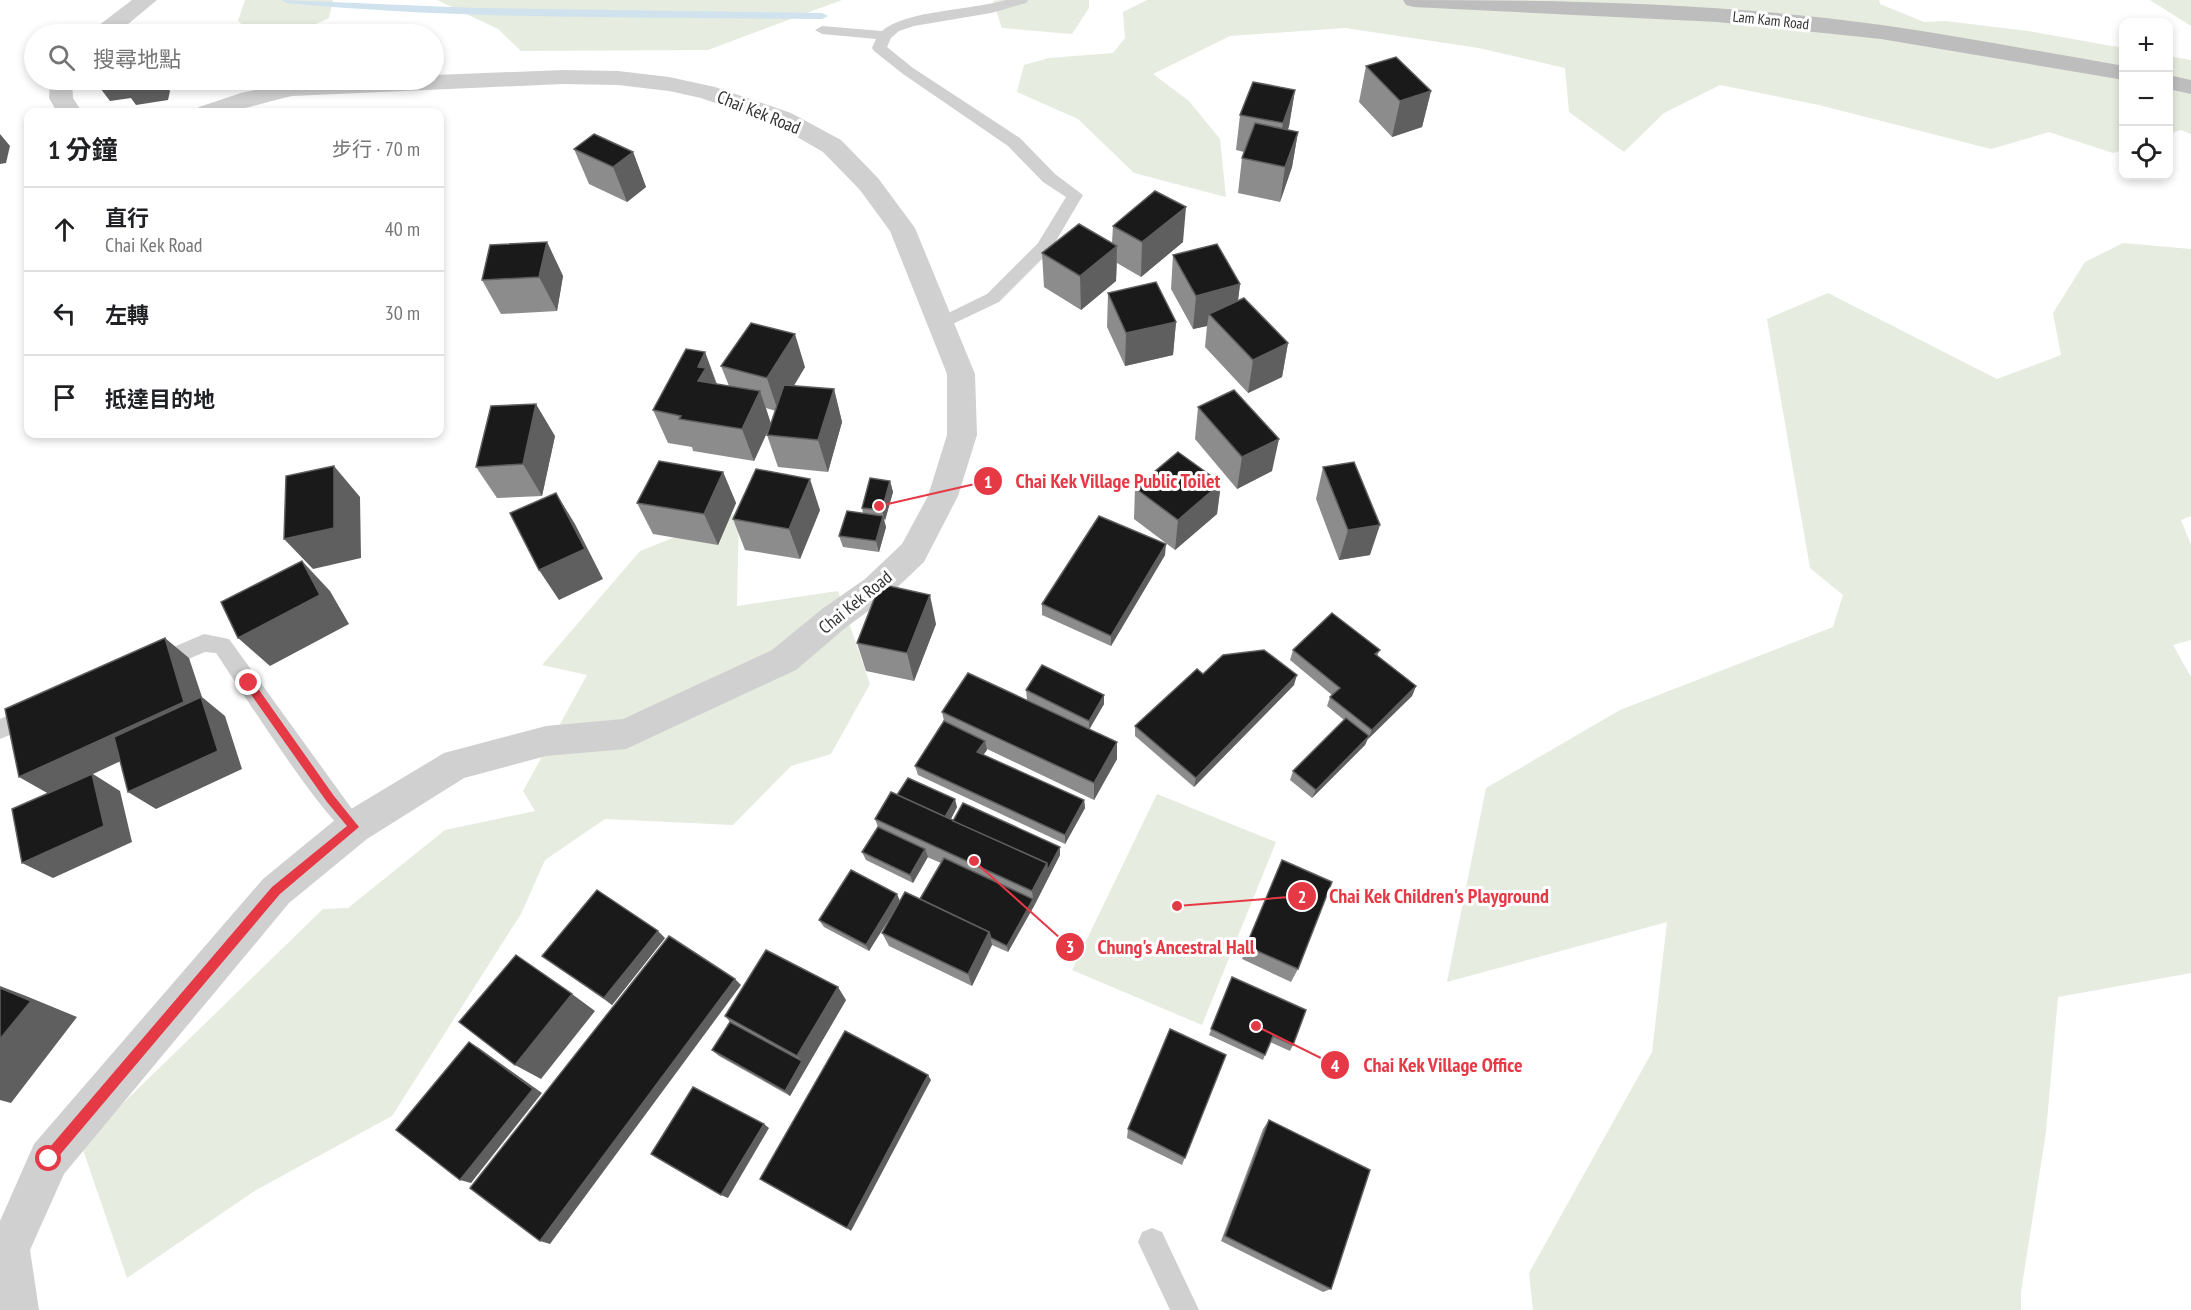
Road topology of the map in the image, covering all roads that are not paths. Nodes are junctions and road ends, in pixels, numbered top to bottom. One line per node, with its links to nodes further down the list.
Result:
1 (146, 0): 5 (street)
2 (1021, 0): 7 (lane)
3 (1414, 0): 4 (main road, Lam Kam Road)
4 (1636, 5): 8 (main road, Lam Kam Road)
5 (115, 24)
6 (822, 30): 7 (lane)
7 (885, 36): 16 (lane)
8 (2119, 72)
9 (444, 82): 16 (street, Chai Kek Road)
10 (2173, 83): 11 (main road)
11 (2191, 87)
12 (59, 90): 14 (street)
13 (287, 90): 15 (street, Chai Kek Road)
14 (67, 108)
15 (220, 108)
16 (940, 324): 20 (street, Chai Kek Road)
17 (139, 670): 20 (lane)
18 (54, 706): 19 (lane)
19 (0, 729)
20 (354, 827): 22 (street, Chai Kek Road)
21 (1152, 1242): 23 (lane)
22 (17, 1310)
23 (1185, 1310)

